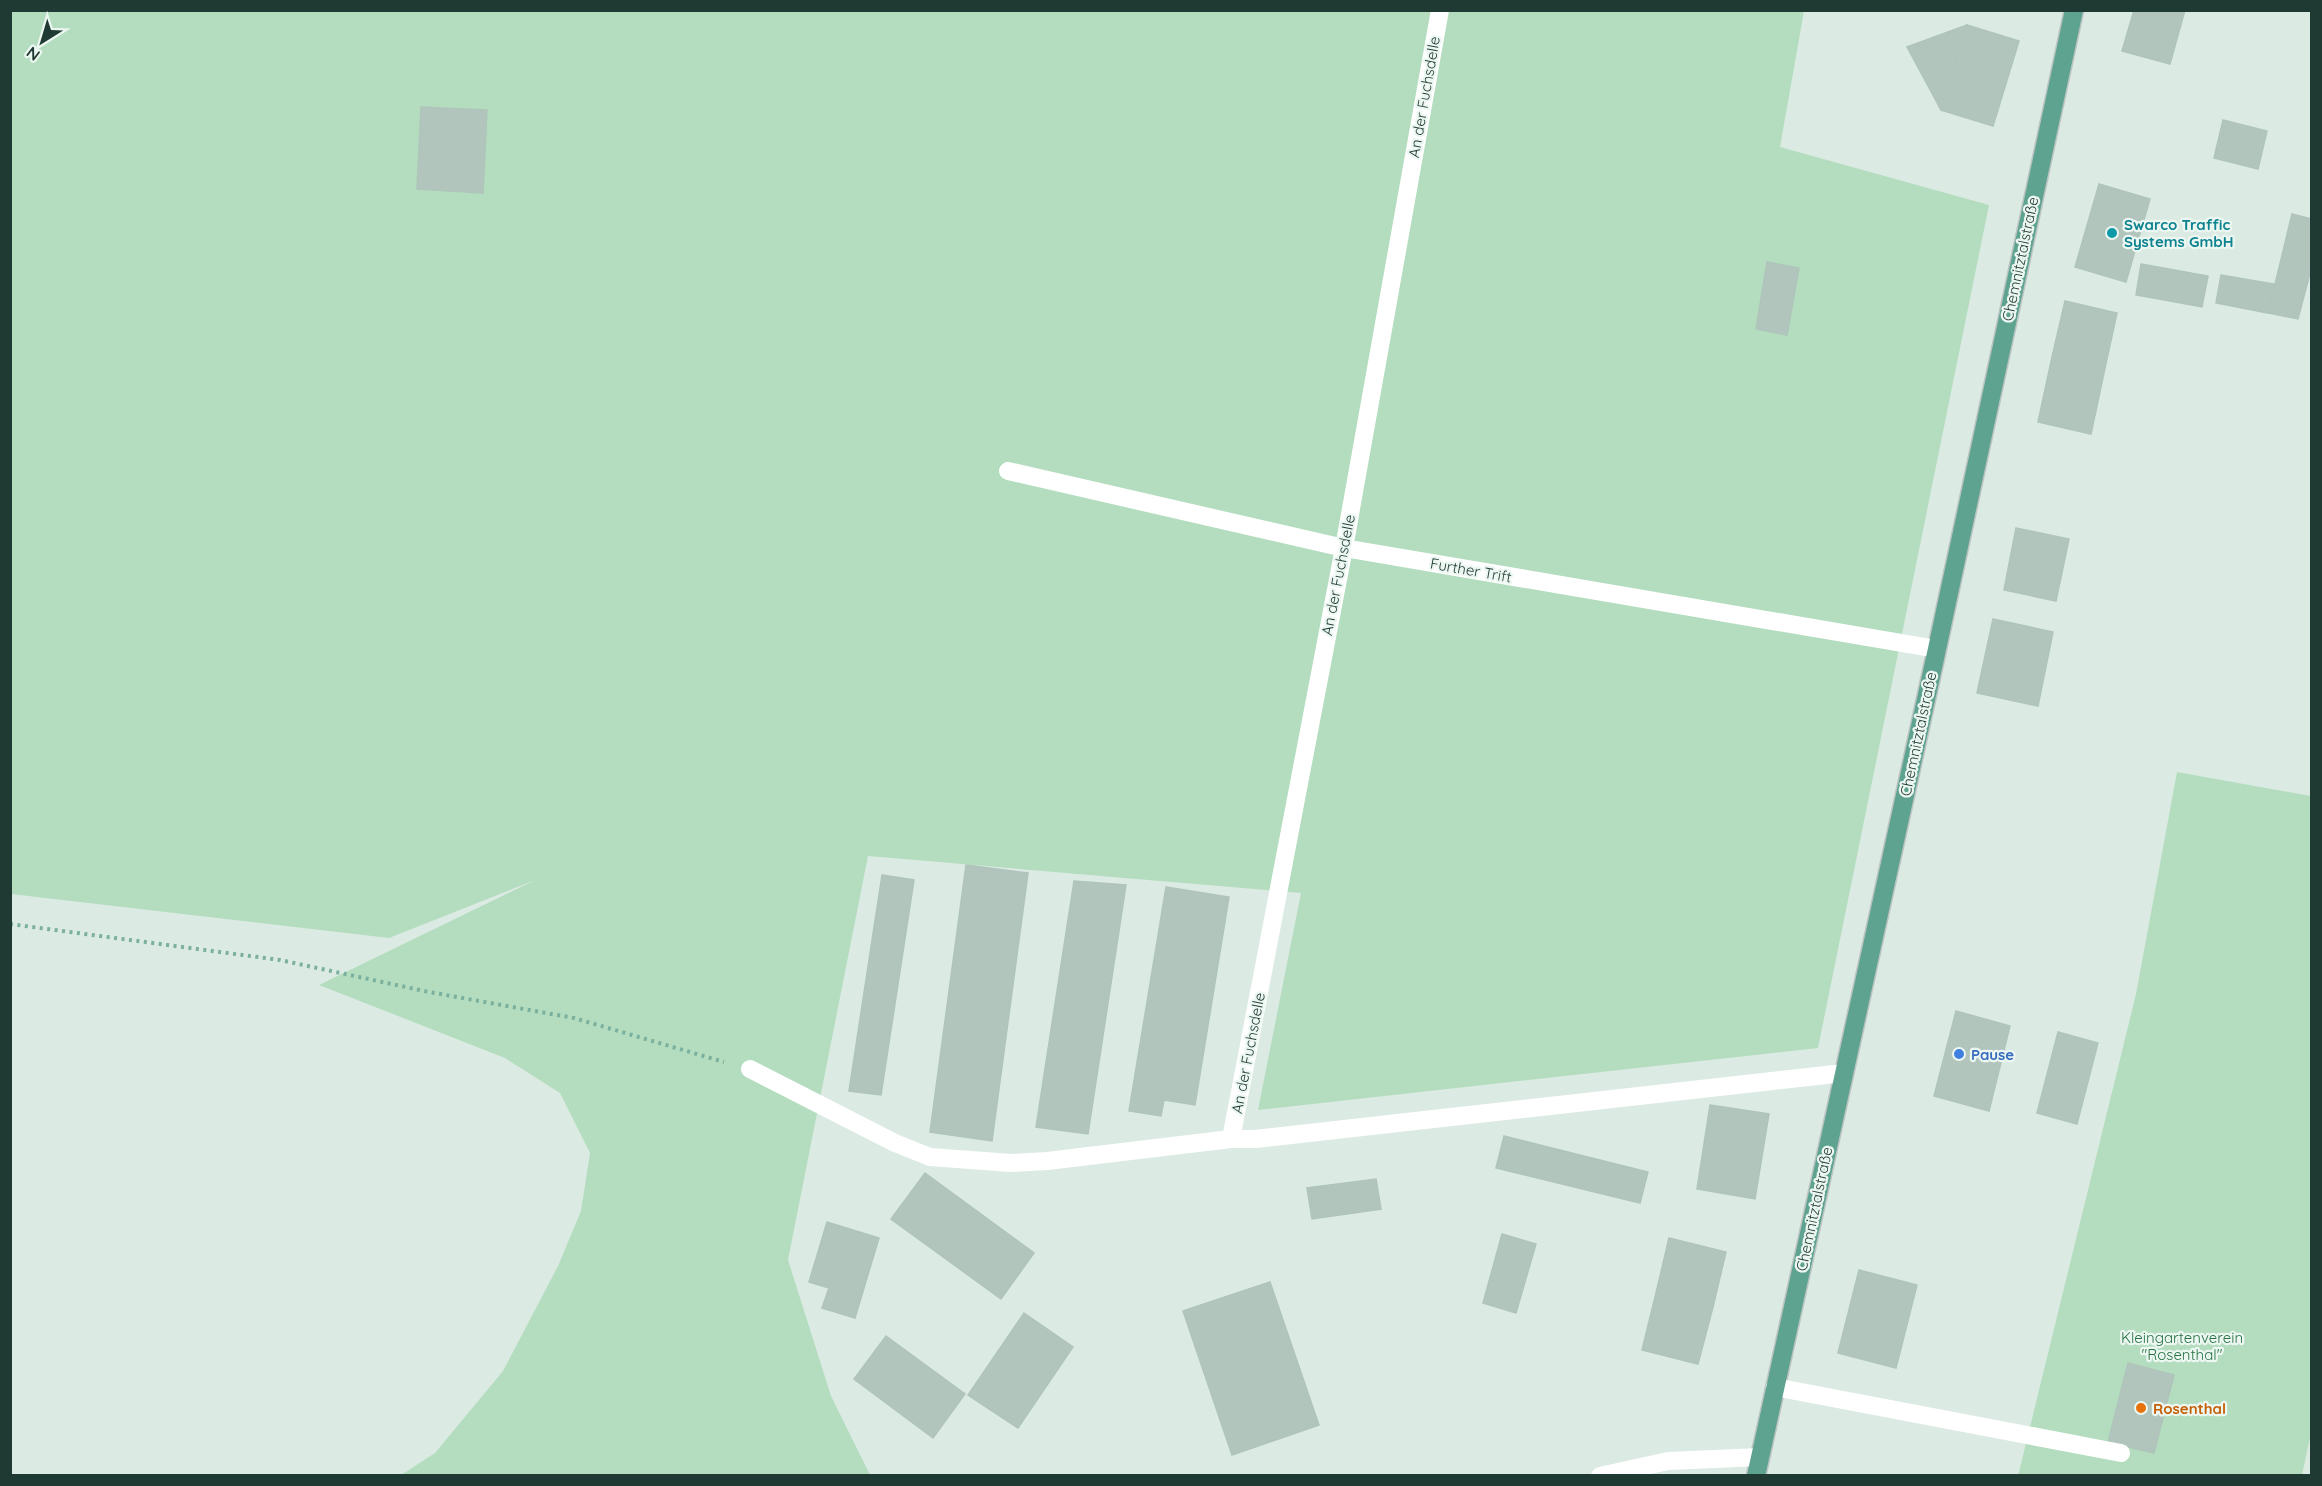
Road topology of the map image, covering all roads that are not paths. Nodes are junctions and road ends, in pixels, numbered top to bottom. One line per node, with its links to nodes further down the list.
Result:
1 (1440, 10): 4 (street, An der Fuchsdelle)
2 (2074, 10): 5 (main road, Chemnitztalstraße)
3 (1008, 471): 4 (street, Further Trift)
4 (1344, 548): 5 (street, Further Trift); 8 (street, An der Fuchsdelle)
5 (1937, 649): 7 (main road, Chemnitztalstraße)
6 (750, 1069): 8 (street)
7 (1844, 1073): 8 (street); 9 (main road, Chemnitztalstraße)
8 (1231, 1140)
9 (1775, 1387): 10 (street); 11 (main road, Chemnitztalstraße)
10 (2121, 1453)
11 (1760, 1457): 12 (street); 13 (main road, Chemnitztalstraße)
12 (1600, 1476)
13 (1756, 1476)

